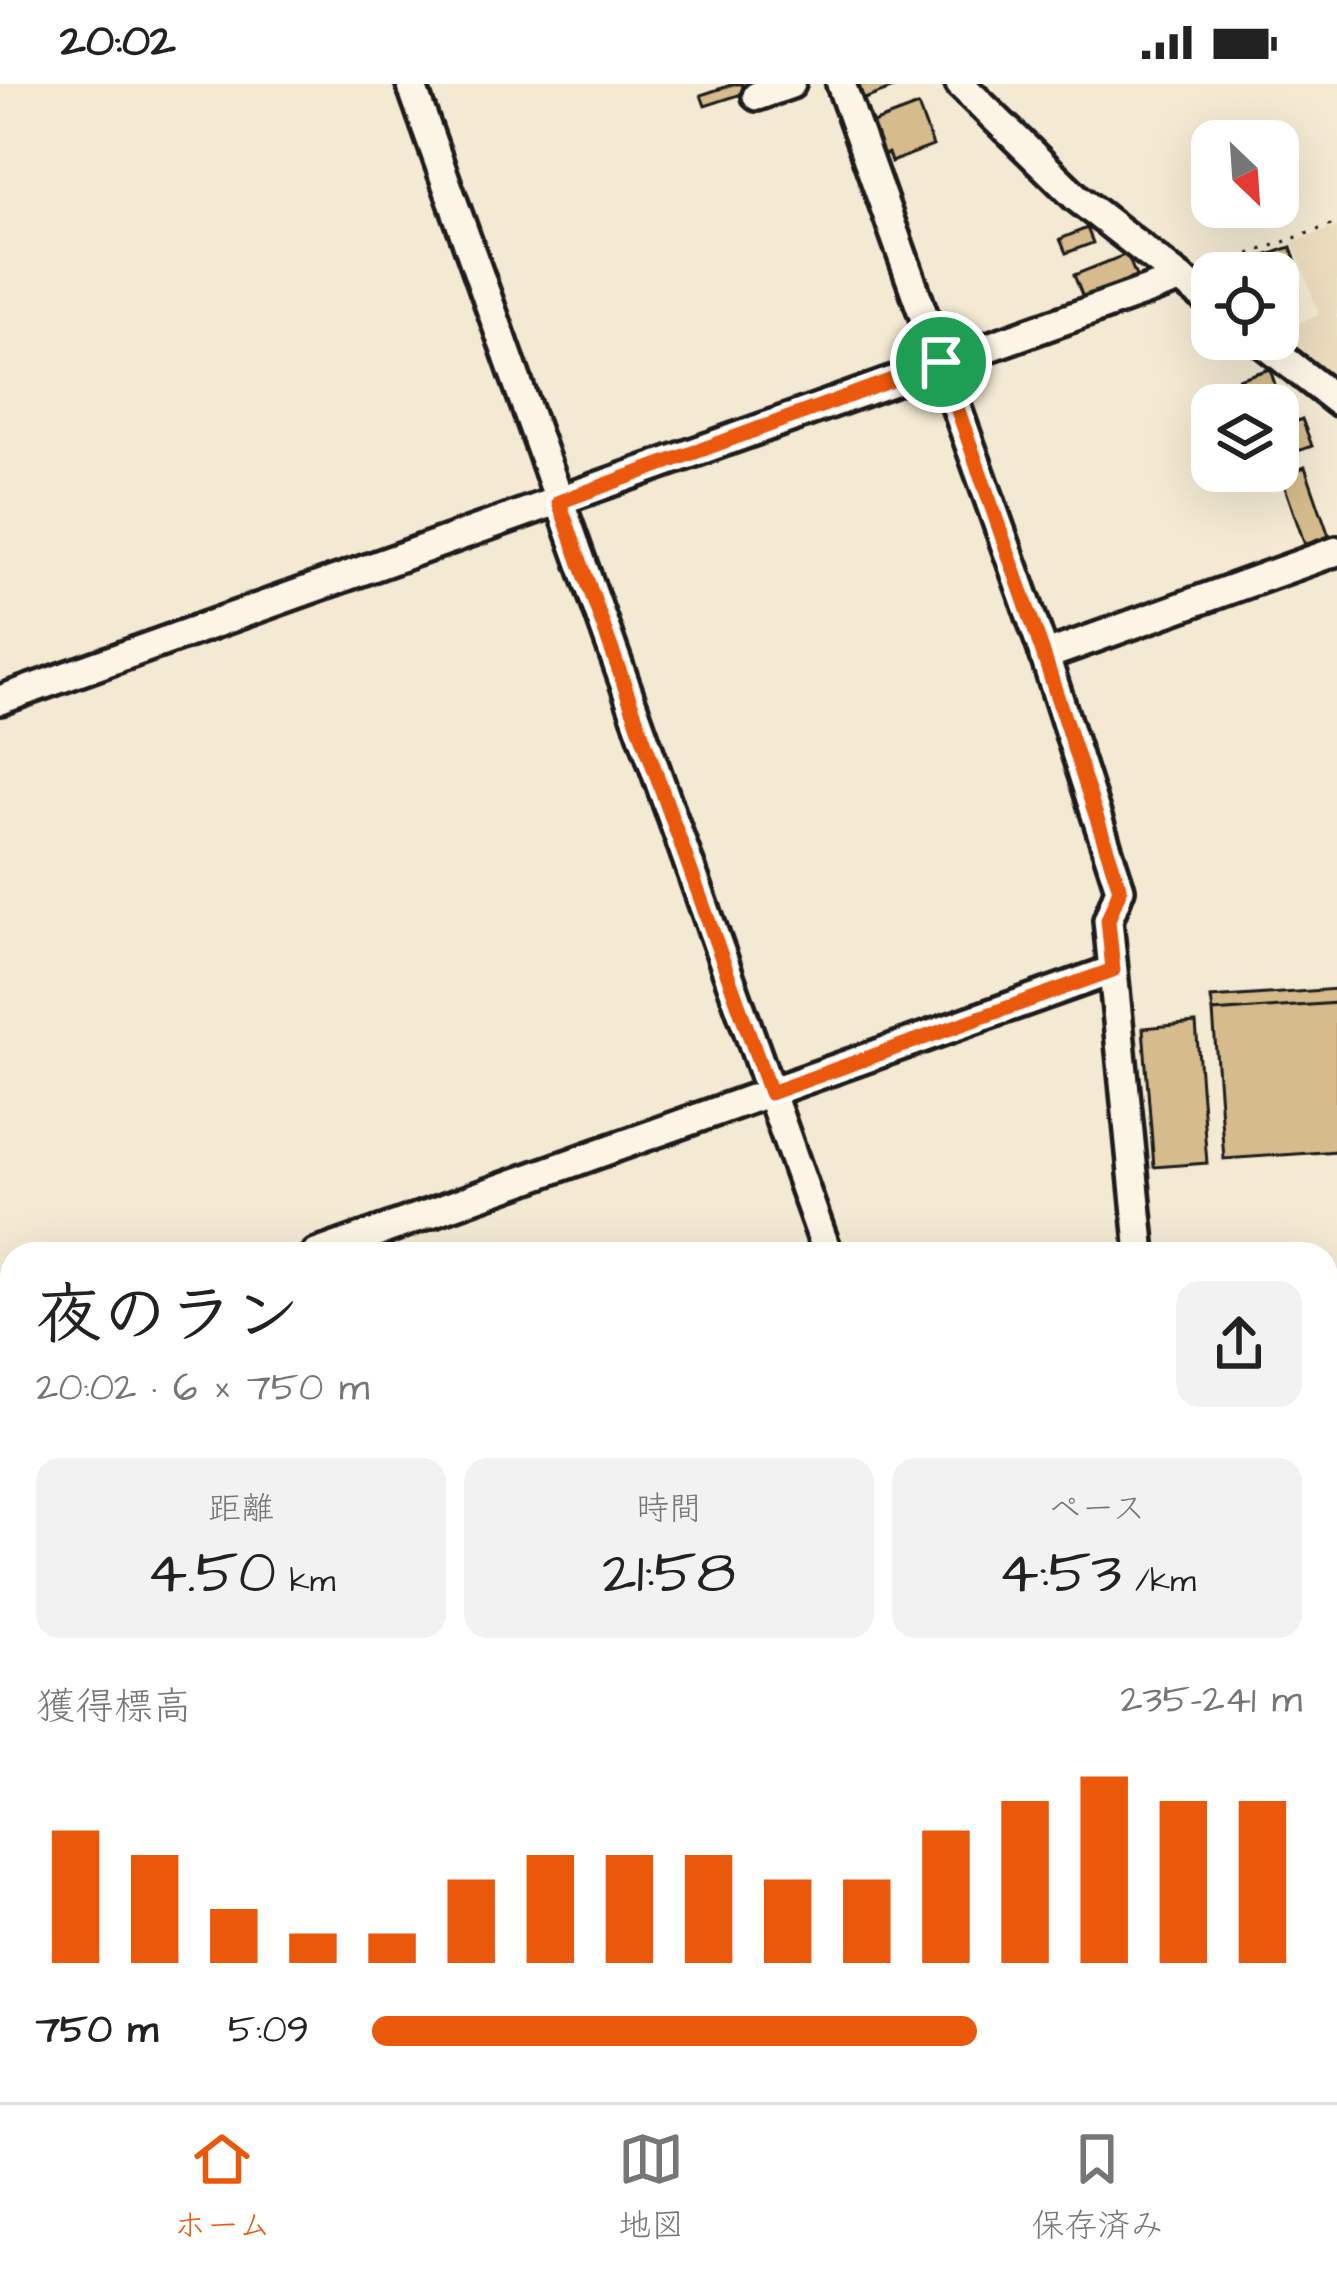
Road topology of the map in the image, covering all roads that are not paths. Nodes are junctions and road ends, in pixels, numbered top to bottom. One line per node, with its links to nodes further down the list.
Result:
1 (411, 84): 11 (street)
2 (790, 84): 5 (street)
3 (841, 84): 9 (street)
4 (960, 84): 6 (street)
5 (757, 96)
6 (1180, 278): 7 (street); 9 (street)
7 (1191, 287)
8 (1285, 360): 10 (street)
9 (941, 362): 11 (street); 13 (street)
10 (1337, 401)
11 (559, 502): 14 (street); 16 (street)
12 (1337, 551): 13 (street)
13 (1044, 656): 15 (street)
14 (0, 700)
15 (1113, 970): 16 (street); 19 (street)
16 (770, 1093): 17 (street); 18 (street)
17 (350, 1242)
18 (824, 1242)
19 (1140, 1242)

